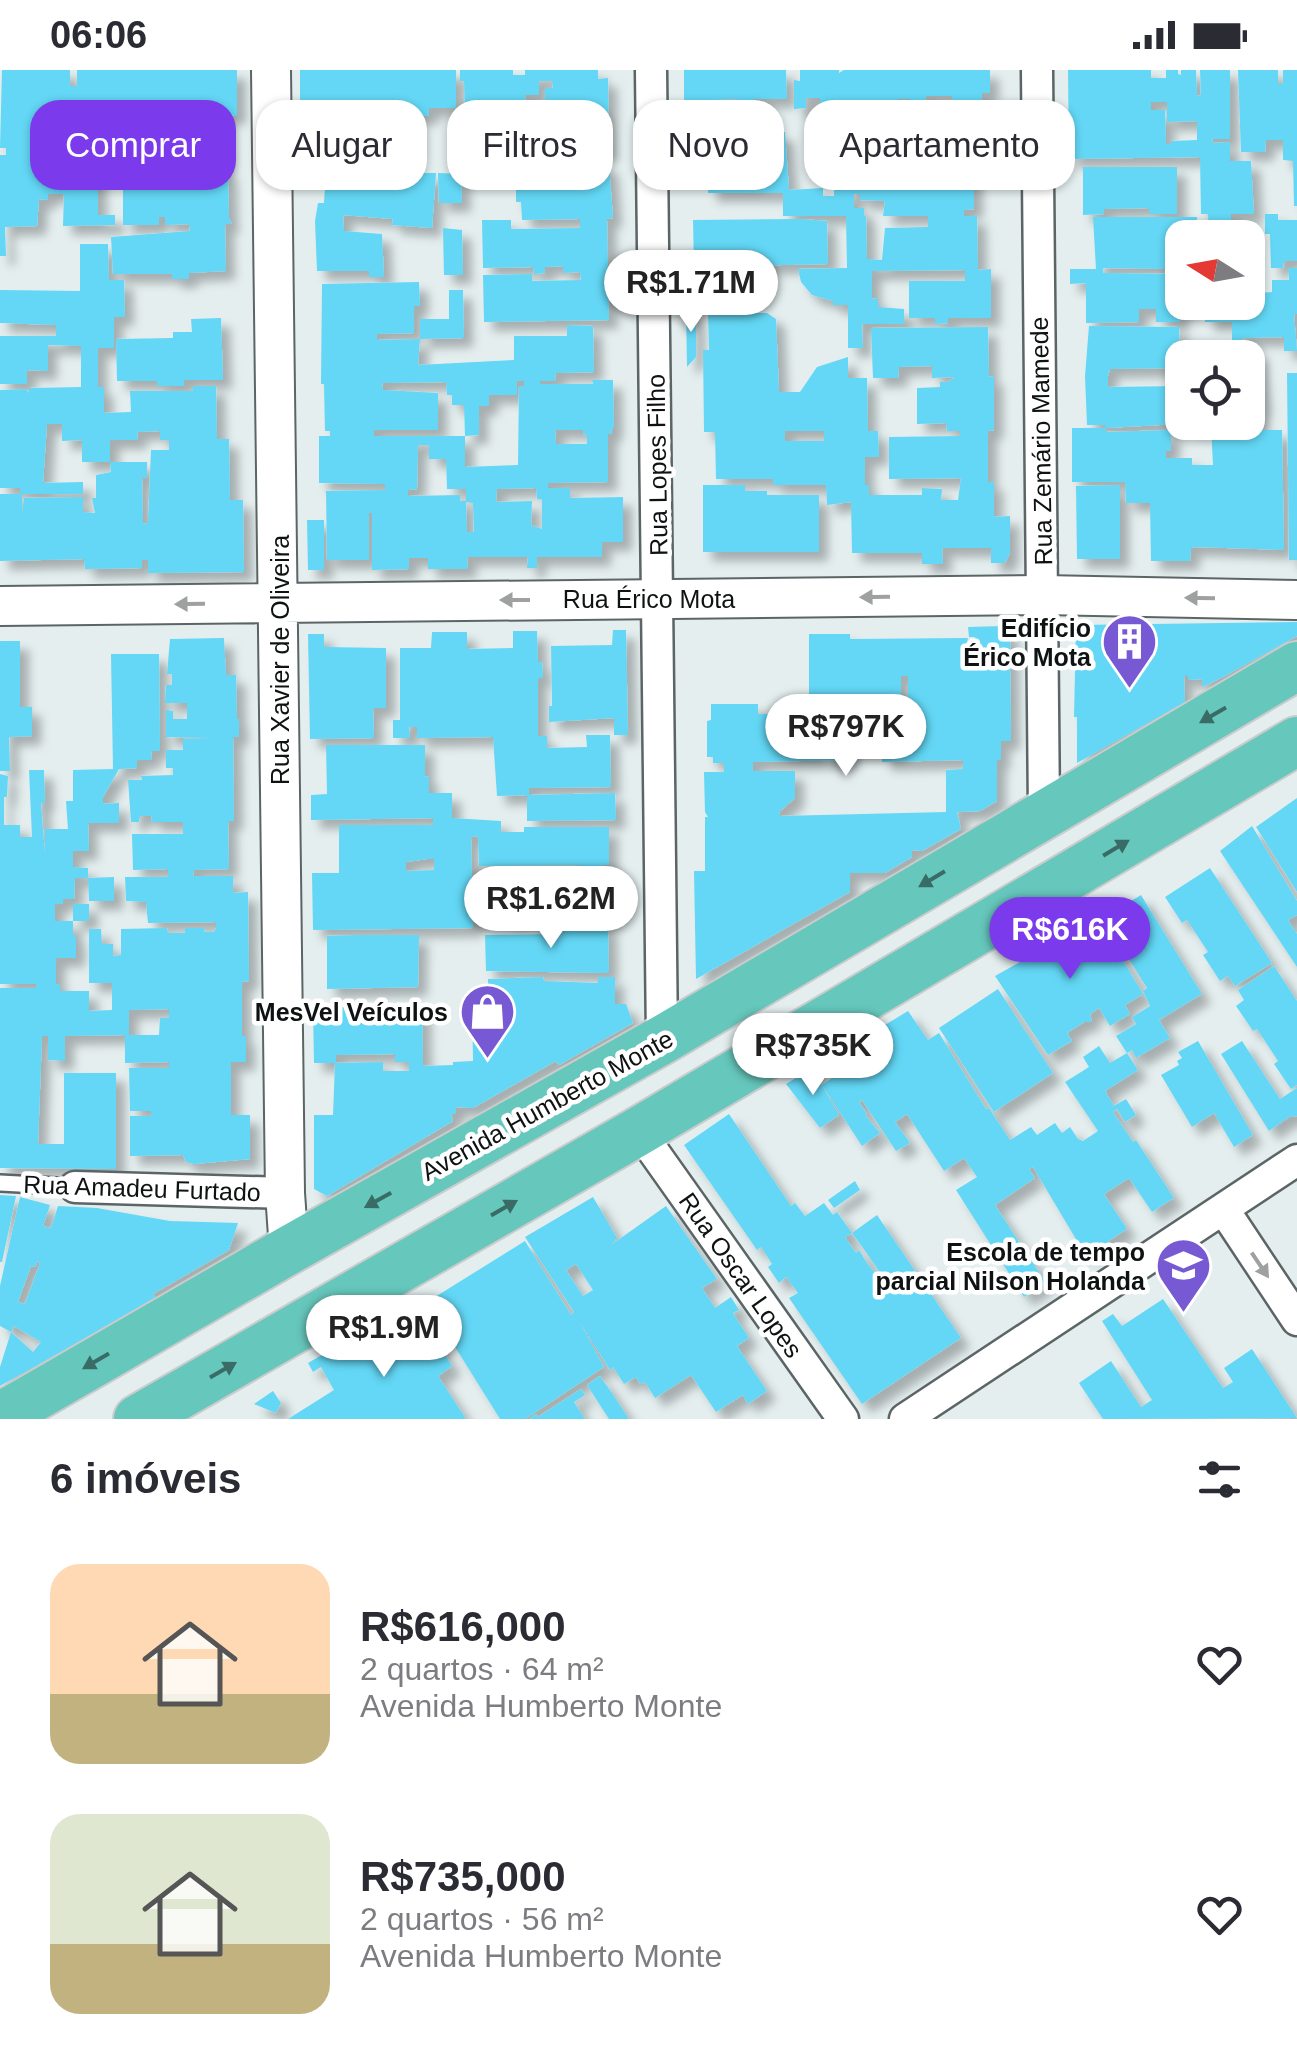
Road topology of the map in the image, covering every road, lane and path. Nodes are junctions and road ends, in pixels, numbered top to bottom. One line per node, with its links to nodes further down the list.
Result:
1 (270, 70): 7 (street, Rua Xavier de Oliveira)
2 (651, 70): 5 (street, Rua Lopes Filho)
3 (1037, 70): 4 (street, Rua Zemário Mamede)
4 (1043, 595): 5 (street, Rua Érico Mota, one-way to 5); 6 (street, Rua Érico Mota, one-way to 4); 11 (street, Rua Zemário Mamede)
5 (659, 600): 7 (street, Rua Érico Mota, one-way to 7); 12 (street, Rua Lopes Filho)
6 (1297, 600)
7 (280, 602): 8 (street, Rua Érico Mota, one-way to 8); 17 (street, Rua Xavier de Oliveira)
8 (0, 606)
9 (1297, 666): 11 (main road, Avenida Humberto Monte, one-way to 11)
10 (1297, 741): 13 (main road, one-way to 10)
11 (1044, 813): 12 (main road, Avenida Humberto Monte, one-way to 12)
12 (662, 1040): 19 (main road, Avenida Humberto Monte, one-way to 19)
13 (639, 1131): 22 (main road, one-way to 13); 23 (street, Rua Oscar Lopes)
14 (1297, 1160): 18 (street)
15 (0, 1183): 16 (lane, Rua Amadeu Furtado)
16 (75, 1187): 17 (street, Rua Amadeu Furtado)
17 (285, 1193): 19 (street, Rua Xavier de Oliveira)
18 (1224, 1210): 20 (street, one-way to 20); 24 (street)
19 (289, 1250): 21 (main road, Avenida Humberto Monte, one-way to 21)
20 (1297, 1320)
21 (0, 1417)
22 (138, 1419)
23 (843, 1419)
24 (906, 1419)

